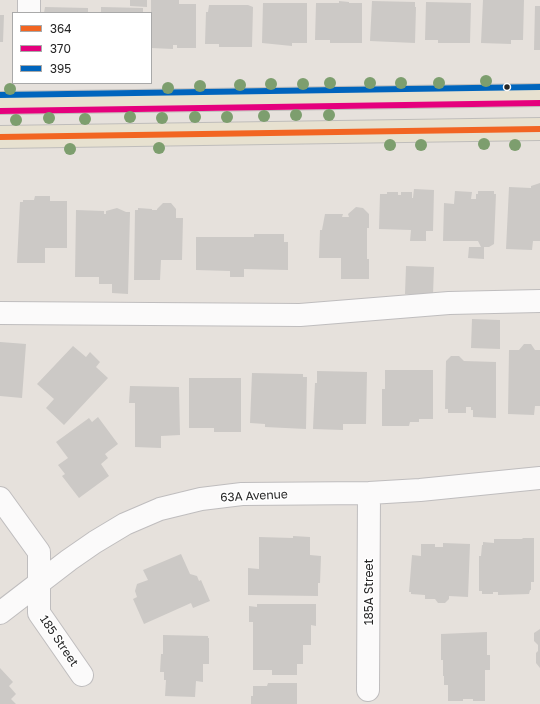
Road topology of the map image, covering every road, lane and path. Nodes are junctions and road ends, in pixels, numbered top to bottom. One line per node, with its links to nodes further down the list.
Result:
1 (29, 0): 2 (street)
2 (29, 12)
3 (540, 95): 4 (main road)
4 (0, 103)
5 (540, 129): 6 (main road)
6 (0, 137)
7 (540, 301): 8 (street)
8 (0, 313)
9 (540, 478): 10 (street, 63A Avenue)
10 (369, 493): 12 (street, 63A Avenue); 15 (street, 185A Street)
11 (0, 498): 12 (street, 185 Street)
12 (39, 583): 13 (street, 63A Avenue); 14 (street, 185 Street)
13 (0, 613)
14 (82, 676)
15 (368, 690)

